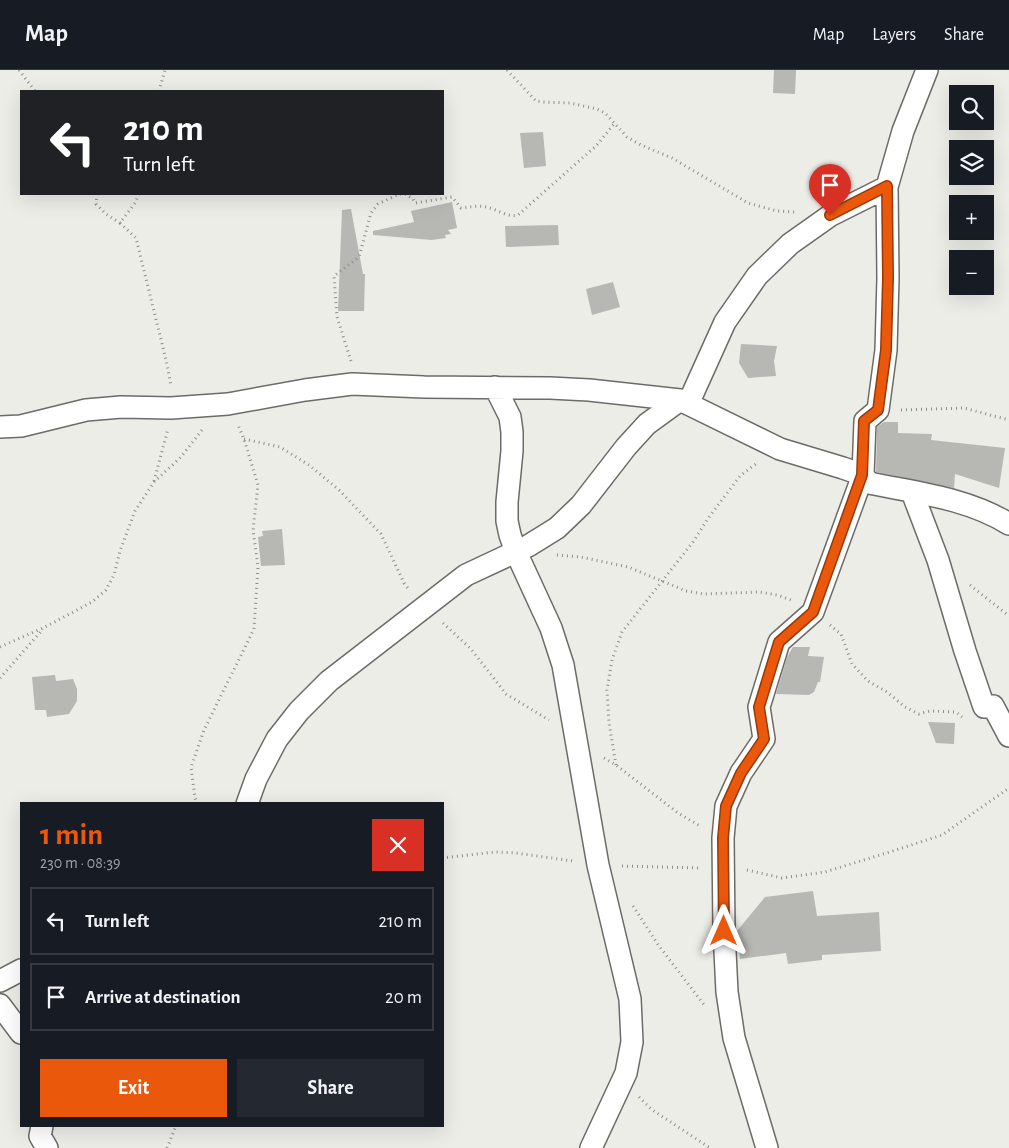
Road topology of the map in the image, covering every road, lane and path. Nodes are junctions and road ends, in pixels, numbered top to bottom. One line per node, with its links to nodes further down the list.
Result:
1 (19, 70): 5 (path)
2 (165, 70): 6 (path)
3 (507, 70): 7 (path)
4 (927, 70): 8 (street)
5 (34, 90)
6 (159, 90)
7 (614, 124): 12 (path); 13 (path)
8 (887, 186): 13 (street); 20 (street)
9 (97, 195): 14 (path)
10 (139, 195): 14 (path)
11 (397, 195): 15 (path)
12 (407, 195)
13 (830, 215): 17 (street)
14 (120, 223): 19 (path)
15 (352, 384): 16 (street); 18 (street)
16 (495, 387): 17 (street); 29 (street)
17 (684, 402): 24 (street); 29 (street)
18 (228, 404): 19 (street); 23 (path); 26 (path)
19 (171, 408): 22 (street); 26 (path)
20 (878, 410): 21 (path); 25 (street)
21 (1009, 420)
22 (0, 427)
23 (244, 439): 32 (path); 43 (path)
24 (780, 449): 25 (street); 31 (path)
25 (862, 475): 27 (street); 33 (street)
26 (154, 482): 35 (path)
27 (912, 492): 28 (street); 30 (street)
28 (1009, 524)
29 (522, 549): 31 (path); 32 (street); 40 (street)
30 (938, 560): 34 (path); 39 (street)
31 (662, 581): 33 (path); 41 (path)
32 (424, 608): 40 (path); 44 (street)
33 (813, 612): 38 (path); 45 (street)
34 (1009, 616)
35 (45, 627): 36 (path); 37 (path)
36 (0, 647)
37 (0, 678)
38 (966, 722)
39 (1009, 736)
40 (576, 741): 41 (path); 47 (street)
41 (616, 765): 45 (path)
42 (1009, 788): 48 (path)
43 (197, 802)
44 (248, 802)
45 (723, 838): 48 (street)
46 (444, 858): 47 (path)
47 (598, 865): 48 (path); 55 (street)
48 (723, 868): 62 (street)
49 (631, 901): 53 (path)
50 (20, 971): 51 (street)
51 (0, 981)
52 (0, 1005): 54 (street)
53 (709, 1011)
54 (20, 1032)
55 (626, 1073): 60 (street); 61 (path)
56 (42, 1127): 58 (street)
57 (176, 1127): 59 (path)
58 (47, 1148)
59 (167, 1148)
60 (591, 1148)
61 (710, 1148)
62 (767, 1148)

